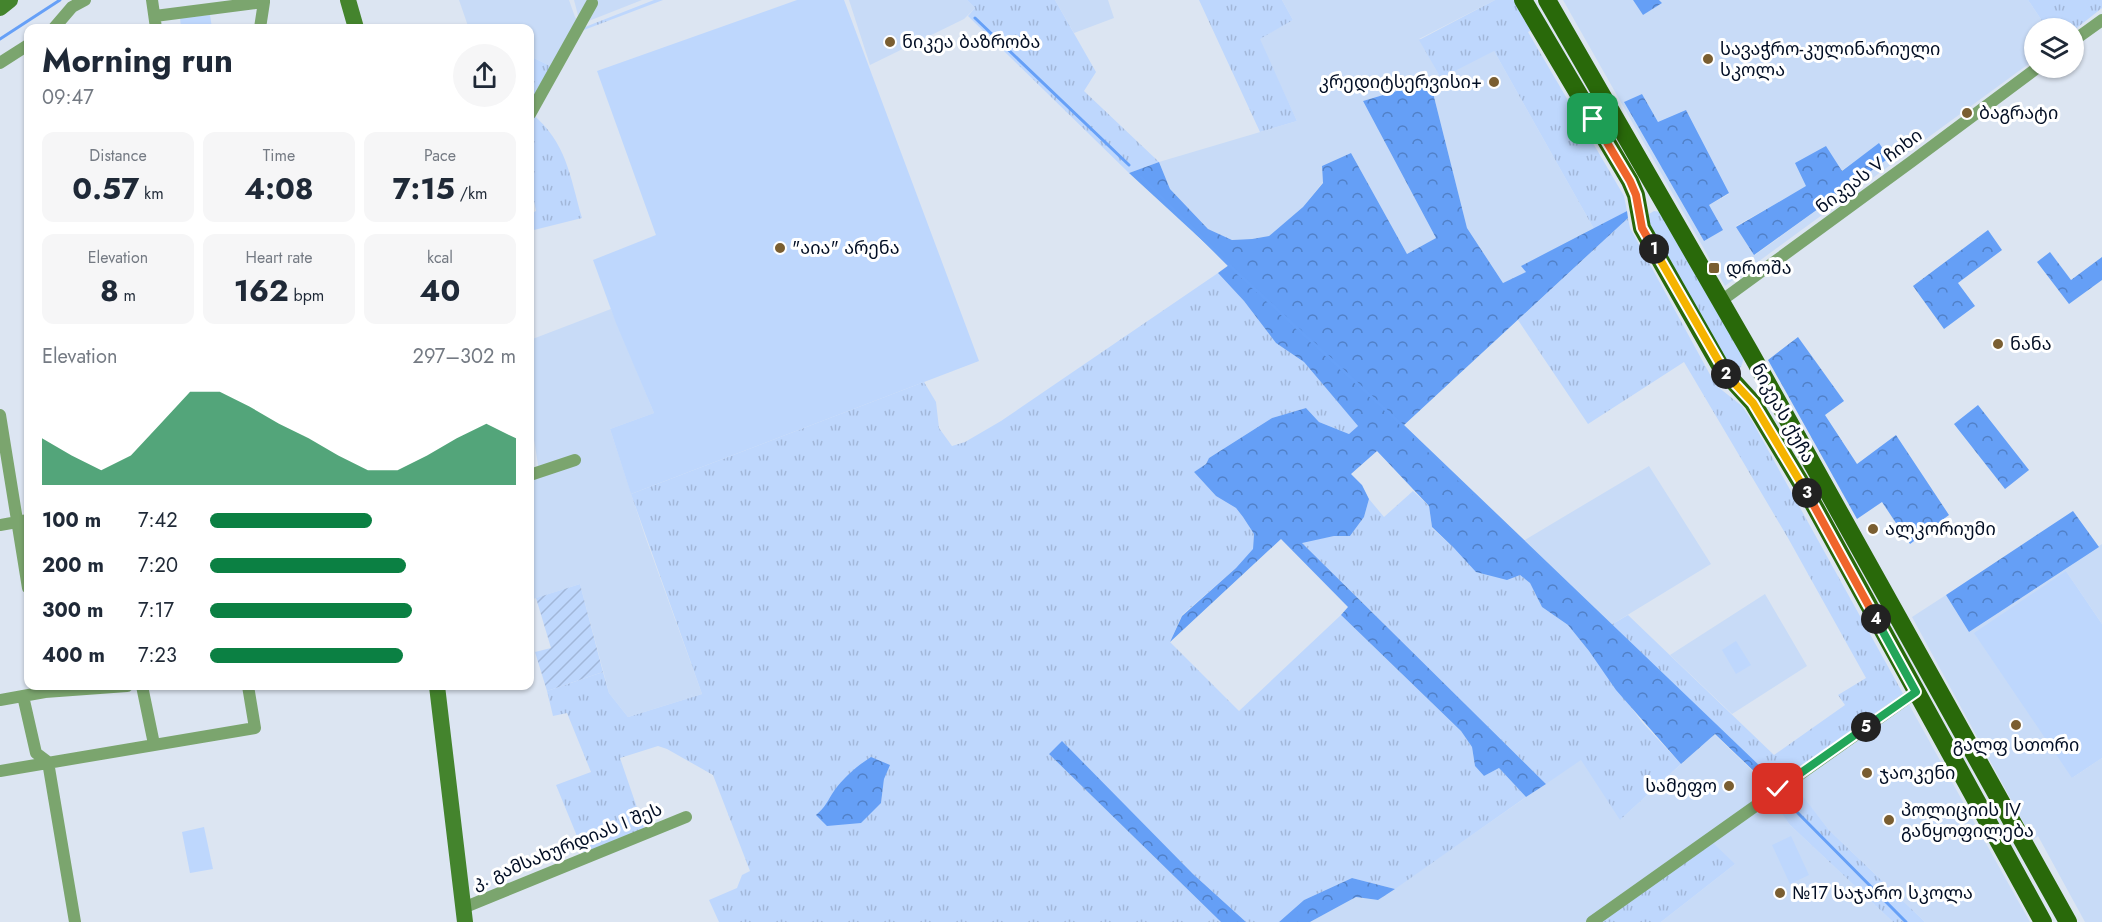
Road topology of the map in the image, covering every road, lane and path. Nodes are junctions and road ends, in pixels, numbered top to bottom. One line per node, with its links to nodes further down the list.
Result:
1 (10, 0): 8 (street)
2 (85, 0): 12 (street)
3 (153, 0): 11 (street)
4 (348, 0): 14 (street)
5 (1523, 0): 15 (main road, ნიკეას ქუჩა)
6 (264, 1): 11 (street); 13 (street)
7 (592, 3): 20 (street)
8 (0, 8)
9 (1552, 8): 15 (street); 21 (main road, ნიკეას ქუჩა)
10 (2102, 20): 16 (street)
11 (155, 22)
12 (57, 24)
13 (261, 24)
14 (355, 24)
15 (1538, 26): 22 (main road, ნიკეას ქუჩა)
16 (2084, 33)
17 (24, 48): 18 (street)
18 (0, 63)
19 (2024, 78): 23 (street, ნიკეას V ჩიხი)
20 (534, 107)
21 (1665, 206): 22 (main road); 23 (main road, ნიკეას ქუჩა)
22 (1639, 215): 25 (main road, ნიკეას ქუჩა)
23 (1721, 301): 24 (main road, ნიკეას ქუჩა)
24 (1754, 362): 25 (main road); 41 (main road, ნიკეას ქუჩა)
25 (1728, 377): 35 (main road, ნიკეას ქუჩა)
26 (0, 415): 29 (street)
27 (575, 460): 28 (street)
28 (534, 474)
29 (23, 521): 30 (street)
30 (0, 525)
31 (41, 690): 36 (street)
32 (143, 690): 38 (street)
33 (249, 690): 38 (street)
34 (437, 690): 44 (street)
35 (1916, 692): 43 (main road, ნიკეას ქუჩა); 46 (street)
36 (23, 696): 37 (street); 39 (street)
37 (0, 700)
38 (154, 744): 39 (street)
39 (48, 762): 40 (street); 45 (street)
40 (0, 771)
41 (2009, 816): 43 (main road); 48 (main road, ნიკეას ქუჩა)
42 (686, 817): 44 (street, კ. გამსახურდიას I შეს)
43 (1990, 825): 47 (main road, ნიკეას ქუჩა)
44 (464, 915)
45 (75, 922)
46 (1592, 922)
47 (2043, 922)
48 (2068, 922)

